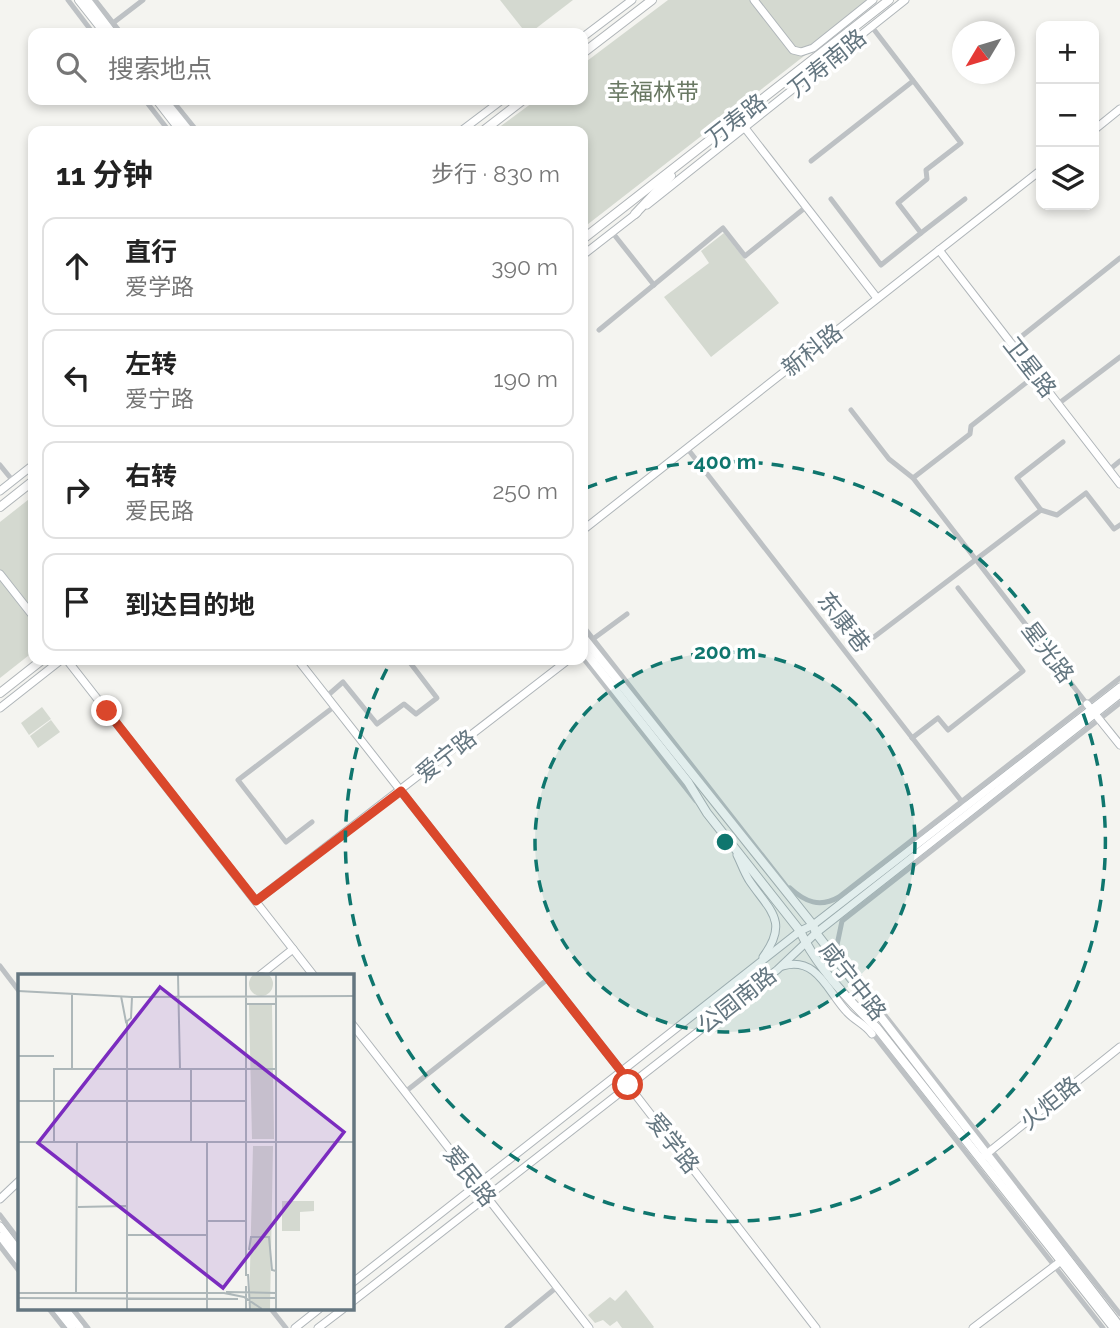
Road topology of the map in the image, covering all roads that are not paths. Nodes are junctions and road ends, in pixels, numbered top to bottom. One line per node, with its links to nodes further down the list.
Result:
1 (68, 0): 14 (street)
2 (79, 0): 15 (main road)
3 (87, 0): 16 (main road)
4 (95, 0): 12 (street)
5 (143, 0): 12 (street)
6 (632, 0): 18 (street)
7 (652, 0): 19 (main road)
8 (754, 0): 9 (street)
9 (873, 0)
10 (889, 0): 36 (main road, 万寿路)
11 (905, 0): 13 (street, 万寿南路)
12 (113, 23): 17 (street)
13 (872, 27): 20 (street); 35 (street, 万寿南路)
14 (89, 28)
15 (100, 28)
16 (108, 28)
17 (117, 28)
18 (588, 33)
19 (588, 50)
20 (913, 81): 37 (street); 44 (street)
21 (149, 105): 28 (street)
22 (161, 105): 29 (main road)
23 (168, 105): 30 (main road)
24 (176, 105): 31 (street)
25 (495, 105): 32 (street)
26 (517, 105): 33 (main road)
27 (1120, 109): 34 (street)
28 (165, 126)
29 (177, 126)
30 (185, 126)
31 (193, 126)
32 (468, 126)
33 (489, 126)
34 (1099, 126)
35 (745, 128): 41 (street); 42 (street, 万寿南路)
36 (688, 157): 42 (main road); 45 (main road, 万寿路)
37 (810, 161)
38 (1036, 174): 46 (street, 新科路)
39 (831, 199): 44 (street)
40 (965, 199): 44 (street)
41 (806, 207): 49 (street); 50 (street)
42 (635, 215): 43 (street, 万寿南路)
43 (612, 232): 47 (street, 万寿南路); 49 (street)
44 (921, 233)
45 (588, 235)
46 (939, 250): 50 (street, 新科路); 52 (street, 卫星路)
47 (588, 252)
48 (1120, 258): 52 (street)
49 (654, 285): 51 (street)
50 (877, 298): 58 (street, 新科路)
51 (599, 330)
52 (1012, 344): 54 (street, 卫星路)
53 (1120, 358): 55 (street)
54 (1036, 375): 55 (street, 卫星路); 63 (street)
55 (1059, 404): 62 (street, 卫星路)
56 (851, 410): 63 (street, 星光路)
57 (1063, 443): 69 (street)
58 (687, 448): 71 (street, 新科路); 98 (street, 东康巷)
59 (1120, 461): 62 (street)
60 (0, 465): 64 (street)
61 (28, 469): 64 (street)
62 (1109, 470): 65 (street, 卫星路)
63 (913, 478): 72 (street, 星光路)
64 (13, 481): 67 (street)
65 (1120, 484)
66 (28, 485): 68 (main road)
67 (0, 491)
68 (0, 507)
69 (1041, 510): 70 (street); 72 (street)
70 (1120, 525)
71 (588, 526)
72 (977, 559): 77 (street); 97 (street, 星光路)
73 (0, 574): 75 (street)
74 (958, 588): 98 (street)
75 (28, 610)
76 (627, 614): 78 (street)
77 (874, 637)
78 (588, 642)
79 (588, 645): 105 (street)
80 (588, 645): 107 (main road, 咸宁中路)
81 (588, 646): 102 (main road, 咸宁中路)
82 (588, 664): 102 (street)
83 (36, 665): 91 (main road)
84 (55, 665): 96 (street)
85 (71, 665): 106 (street)
86 (302, 665): 93 (street, 爱学路)
87 (412, 665): 93 (street)
88 (562, 665): 100 (street, 爱宁路)
89 (1120, 678): 97 (street)
90 (1120, 687): 97 (street, 公园南路)
91 (0, 693)
92 (1120, 694): 97 (street, 公园南路)
93 (327, 696): 95 (street, 爱学路)
94 (1120, 703): 97 (street)
95 (335, 706): 100 (street, 爱学路); 103 (street)
96 (0, 708)
97 (1093, 711): 99 (street, 星光路); 101 (street, 公园南路); 101 (street)
98 (912, 738): 101 (street, 东康巷)
99 (1120, 745)
100 (401, 791): 106 (street, 爱宁路); 117 (street, 爱学路)
101 (968, 809): 105 (street); 108 (street, 公园南路); 118 (street)
102 (707, 813): 104 (main road, 咸宁中路)
103 (312, 822)
104 (734, 848): 109 (main road, 咸宁中路); 112 (street)
105 (790, 888): 107 (street)
106 (256, 901): 111 (street)
107 (793, 901): 108 (main road, 咸宁中路)
108 (814, 929): 109 (street, 公园南路); 110 (street, 公园南路); 118 (main road, 咸宁中路)
109 (800, 931): 110 (main road, 咸宁中路); 112 (street, 公园南路)
110 (806, 944): 114 (street, 公园南路); 120 (main road, 咸宁中路)
111 (293, 949): 115 (street); 116 (street)
112 (757, 965): 124 (street, 公园南路)
113 (0, 966): 119 (street)
114 (776, 970): 122 (street); 125 (street, 公园南路)
115 (262, 974)
116 (312, 974)
117 (548, 979): 124 (street, 爱学路); 126 (street)
118 (855, 982): 127 (main road, 咸宁中路)
119 (18, 990)
120 (860, 1012): 122 (street); 127 (main road, 咸宁中路)
121 (354, 1027): 126 (street, 爱民路)
122 (872, 1034): 139 (street)
123 (1120, 1047): 127 (street, 火炬路)
124 (621, 1071): 125 (street, 爱学路); 129 (street, 公园南路)
125 (628, 1085): 130 (street, 公园南路); 162 (street, 爱学路)
126 (405, 1093): 129 (street, 爱民路)
127 (985, 1154): 139 (main road, 咸宁中路); 151 (street); 152 (main road, 咸宁中路)
128 (18, 1182): 131 (street)
129 (477, 1185): 130 (street, 爱民路); 141 (street, 公园南路)
130 (486, 1196): 142 (street, 爱民路); 143 (street, 公园南路)
131 (0, 1199)
132 (0, 1215): 135 (street)
133 (0, 1226): 137 (street)
134 (0, 1236): 138 (street)
135 (18, 1239)
136 (0, 1246): 140 (street)
137 (18, 1250)
138 (18, 1260)
139 (1057, 1263): 163 (street); 164 (street); 165 (main road, 咸宁中路)
140 (18, 1270)
141 (354, 1281)
142 (558, 1287): 160 (street); 161 (street, 爱民路)
143 (354, 1300)
144 (50, 1310): 153 (street)
145 (58, 1310): 154 (street)
146 (66, 1310): 155 (street)
147 (74, 1310): 156 (street)
148 (272, 1310): 157 (street)
149 (318, 1310): 158 (street)
150 (342, 1310): 159 (street)
151 (1120, 1314)
152 (1120, 1326)
153 (64, 1328)
154 (72, 1328)
155 (80, 1328)
156 (88, 1328)
157 (286, 1328)
158 (295, 1328)
159 (318, 1328)
160 (507, 1328)
161 (589, 1328)
162 (816, 1328)
163 (973, 1328)
164 (1103, 1328)
165 (1114, 1328)

